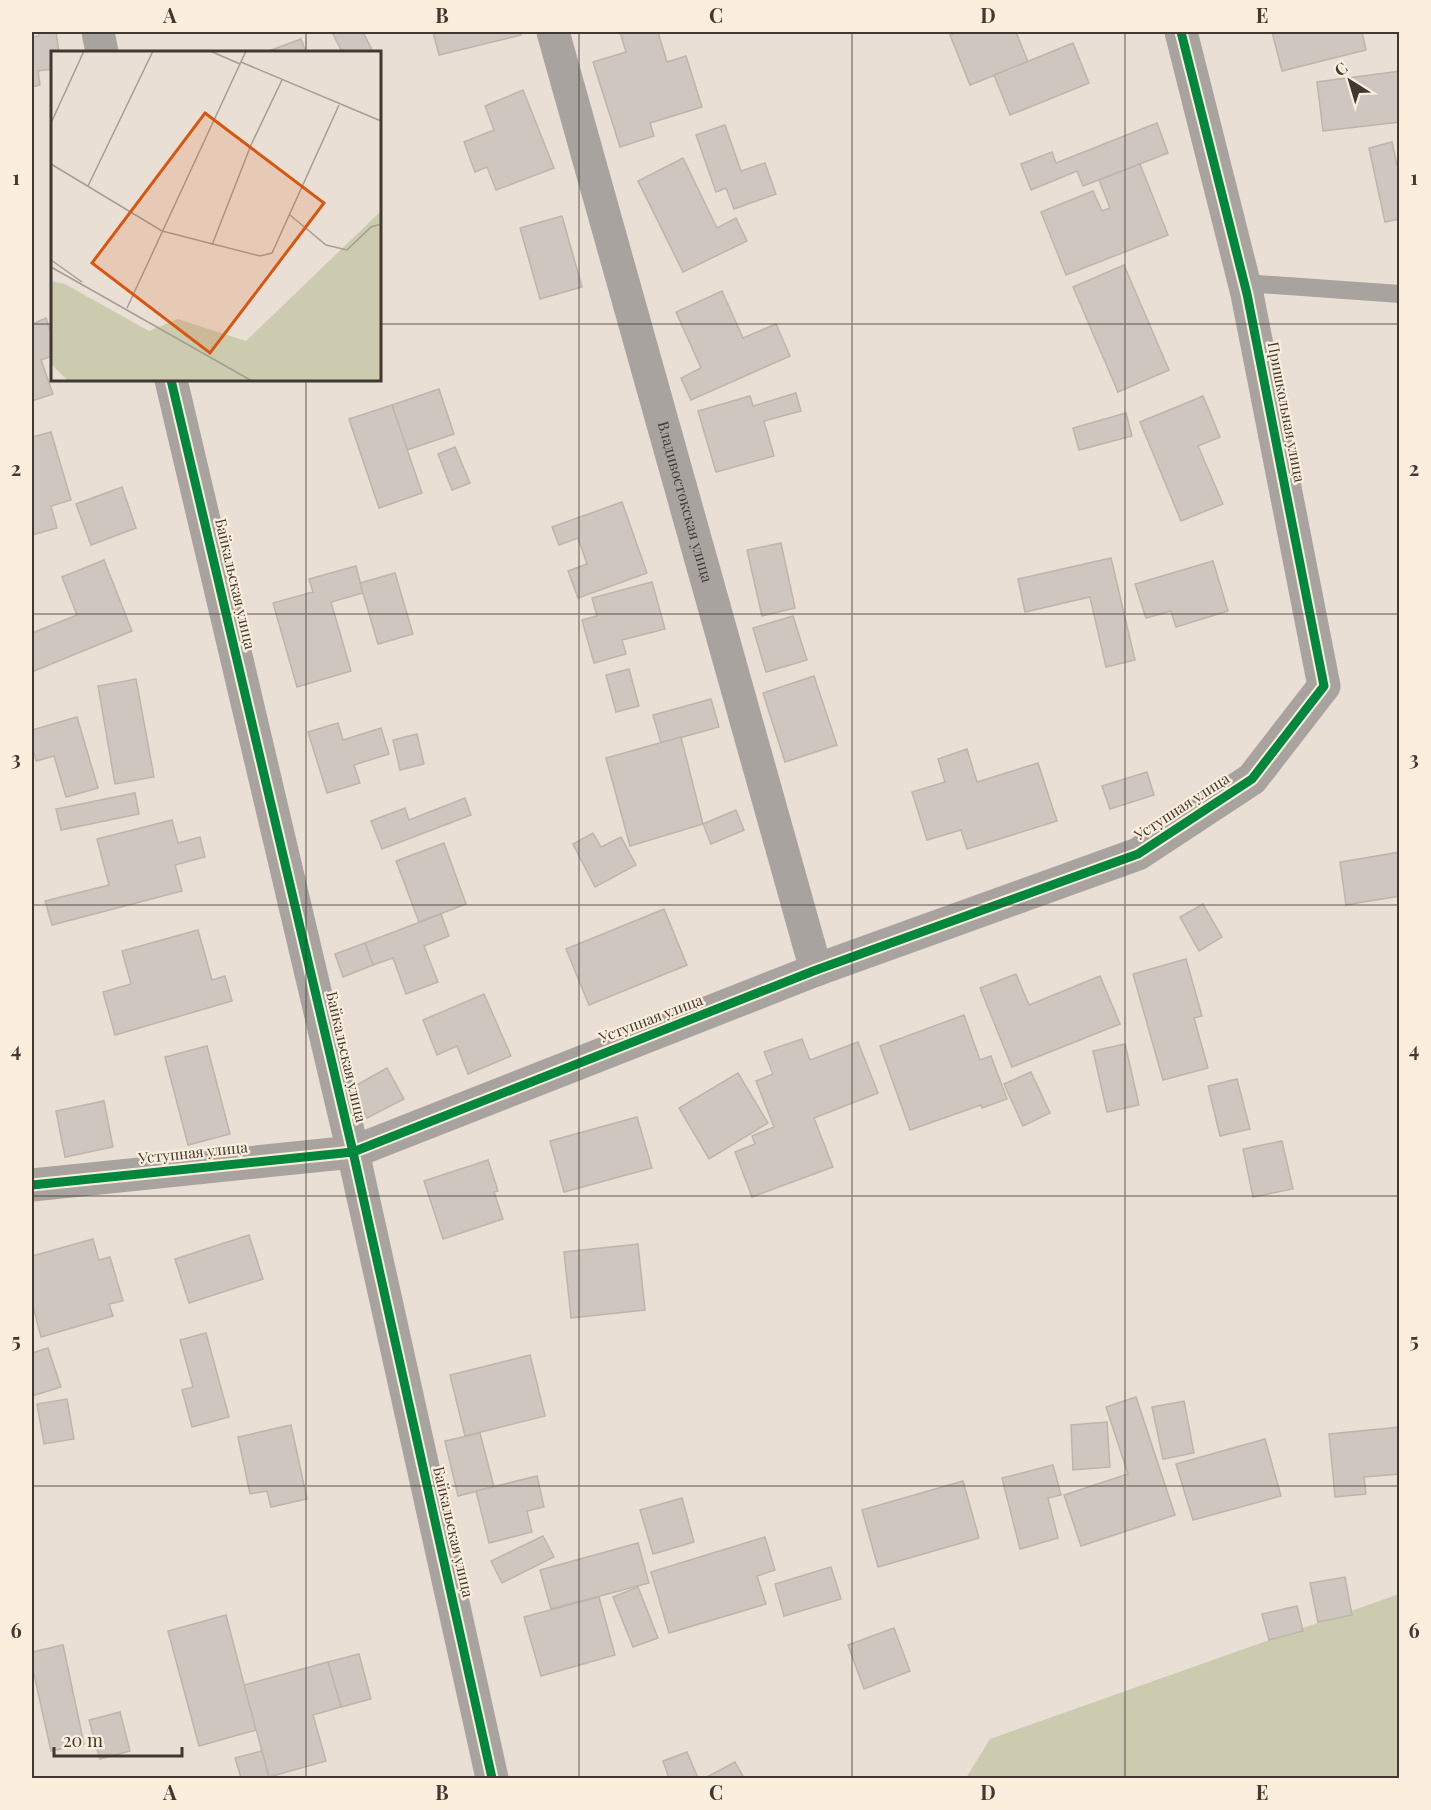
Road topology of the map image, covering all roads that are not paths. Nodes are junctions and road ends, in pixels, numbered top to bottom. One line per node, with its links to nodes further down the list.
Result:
1 (98, 32): 4 (street)
2 (553, 32): 9 (street, Владивостокская улица)
3 (1181, 32): 5 (street, Пришкольная улица)
4 (102, 51)
5 (1245, 283): 6 (lane); 8 (street, Пришкольная улица)
6 (1400, 294)
7 (171, 381): 10 (street, Байкальская улица)
8 (1252, 779): 9 (street, Уступная улица)
9 (816, 970): 10 (street, Уступная улица)
10 (353, 1152): 11 (street, Уступная улица); 12 (street, Байкальская улица)
11 (32, 1185)
12 (492, 1779)

